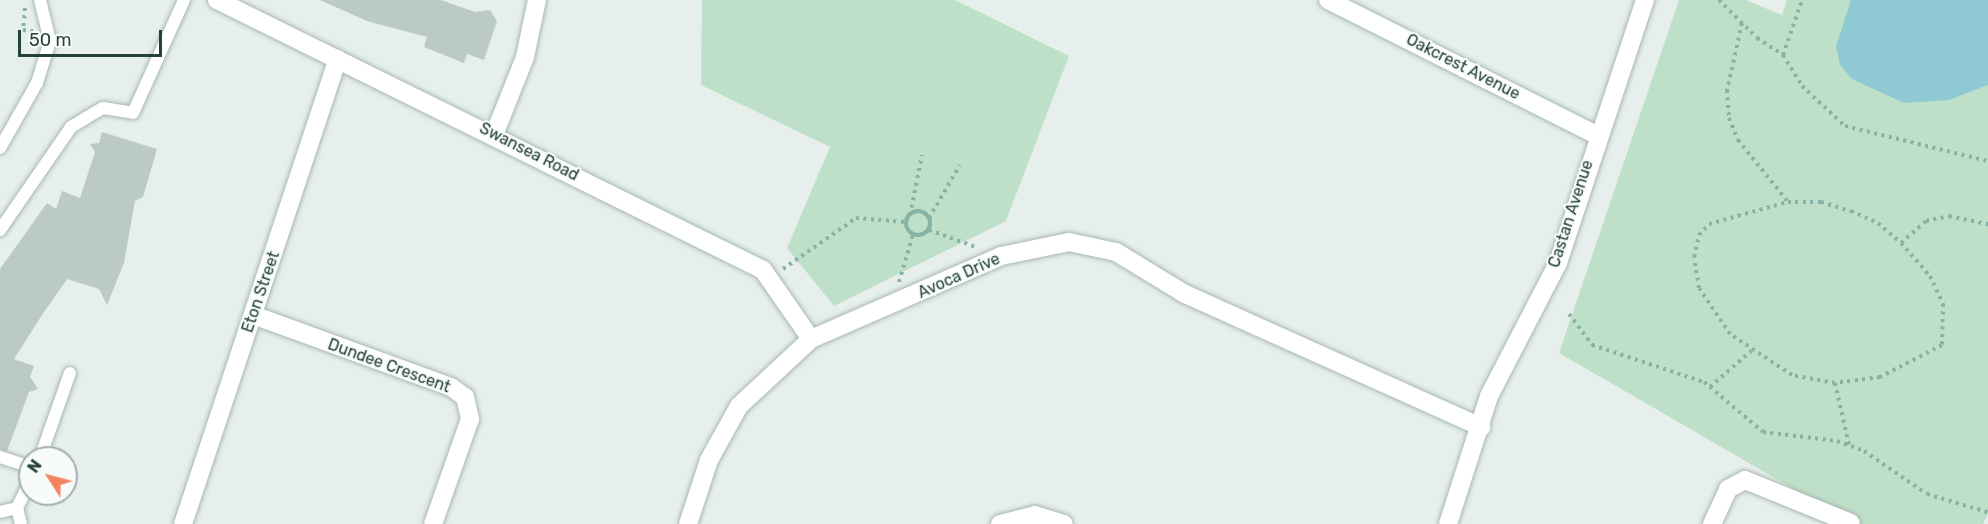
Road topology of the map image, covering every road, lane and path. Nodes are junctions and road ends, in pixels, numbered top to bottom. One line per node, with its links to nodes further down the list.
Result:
1 (24, 0): 11 (path)
2 (40, 0): 16 (lane)
3 (184, 0): 25 (lane)
4 (217, 0): 13 (street, Swansea Road)
5 (537, 0): 14 (street)
6 (1329, 0): 15 (street, Oakcrest Avenue)
7 (1645, 0): 15 (street, Castan Avenue)
8 (1719, 0): 10 (path)
9 (1802, 0): 12 (path)
10 (1743, 23): 12 (path); 20 (path)
11 (36, 40)
12 (1783, 55): 18 (path)
13 (338, 59): 14 (street, Swansea Road); 33 (street, Eton Street)
14 (494, 135): 30 (street, Swansea Road)
15 (1597, 135): 39 (street, Castan Avenue)
16 (0, 147)
17 (921, 155): 21 (path)
18 (1988, 161)
19 (960, 165): 22 (path)
20 (1788, 202): 28 (path); 35 (path)
21 (910, 214): 22 (path); 23 (path)
22 (929, 218): 26 (path)
23 (906, 222): 27 (path); 30 (path)
24 (1988, 224): 28 (path)
25 (0, 230)
26 (929, 230): 27 (path); 29 (path)
27 (914, 234): 31 (path)
28 (1901, 243): 37 (path)
29 (1001, 255): 31 (street, Avoca Drive); 39 (street, Avoca Drive)
30 (771, 278): 34 (street, Swansea Road)
31 (892, 306): 34 (street, Avoca Drive)
32 (1569, 314): 38 (path)
33 (253, 315): 48 (street, Eton Street); 49 (street, Dundee Crescent)
34 (812, 339): 50 (street, Avoca Drive)
35 (1751, 351): 37 (path); 38 (path)
36 (70, 373): 40 (lane)
37 (1834, 383): 41 (path)
38 (1710, 387): 41 (path)
39 (1481, 427): 53 (street, Castan Avenue)
40 (44, 446)
41 (1849, 446): 46 (path)
42 (0, 457): 43 (lane)
43 (18, 463)
44 (17, 508): 45 (lane); 47 (lane)
45 (0, 512)
46 (1987, 512)
47 (21, 524)
48 (183, 524)
49 (433, 524)
50 (688, 524)
51 (1000, 524): 52 (street)
52 (1064, 524)
53 (1448, 524)
54 (1712, 524): 55 (street)
55 (1851, 524)

